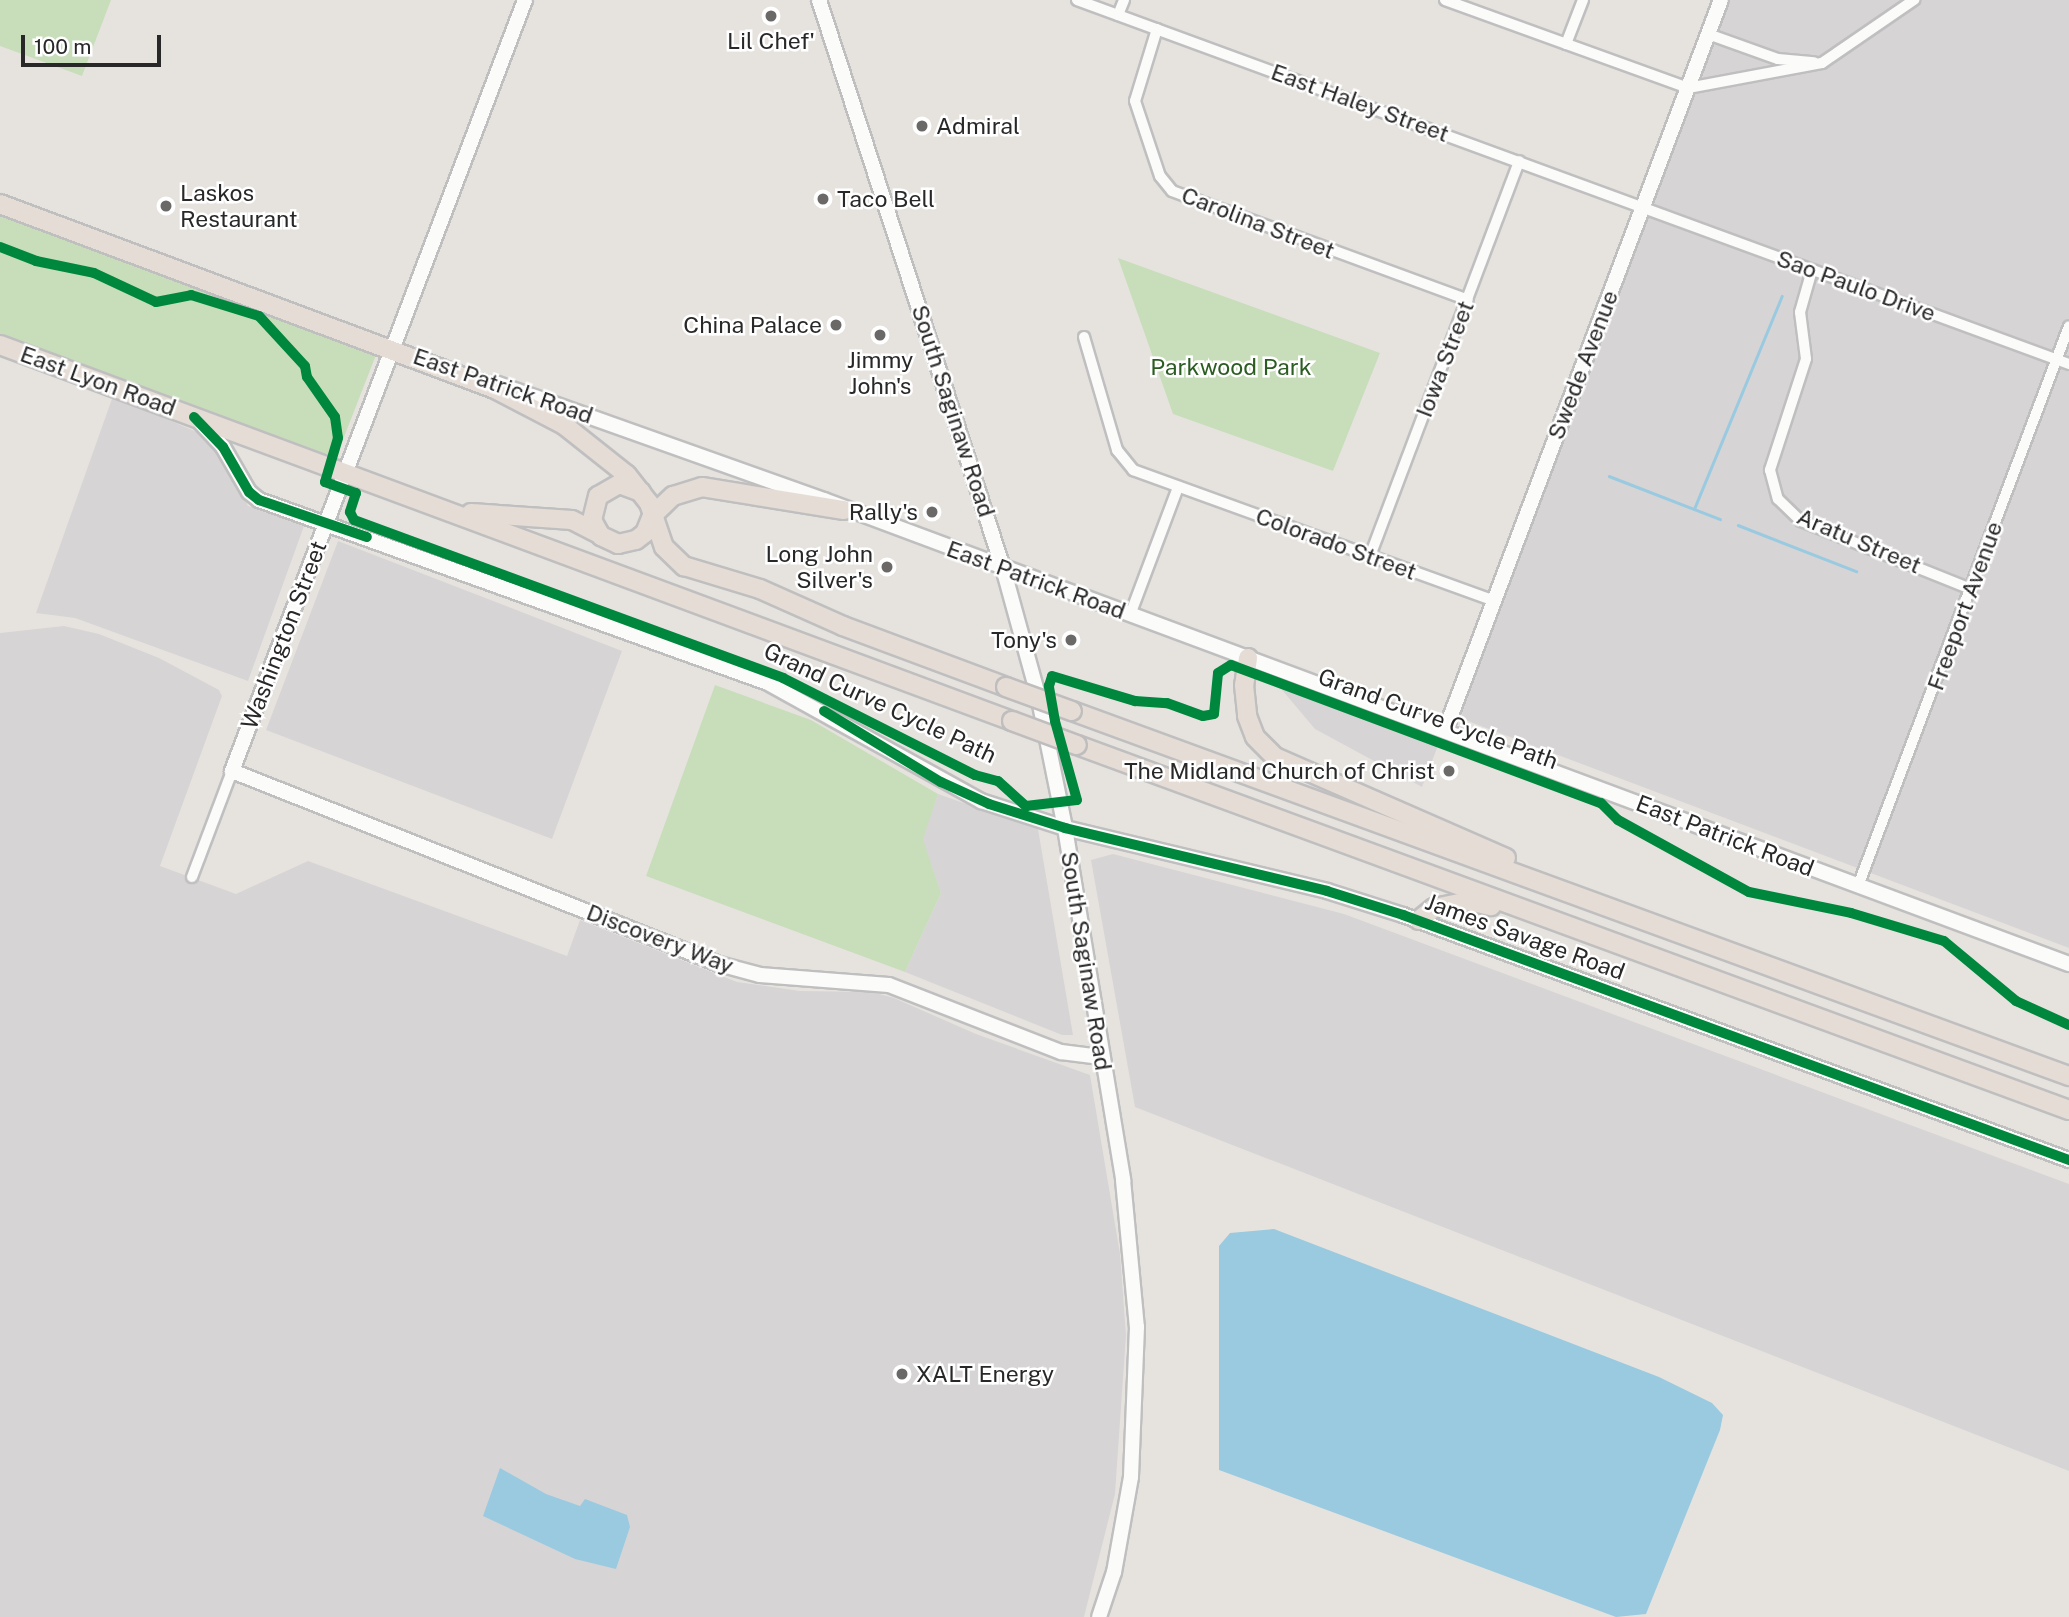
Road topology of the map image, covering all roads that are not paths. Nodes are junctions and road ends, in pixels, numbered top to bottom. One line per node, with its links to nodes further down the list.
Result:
1 (525, 0): 23 (street, Washington Street)
2 (819, 0): 39 (street, South Saginaw Road)
3 (1077, 0): 9 (street, East Haley Street)
4 (1124, 0): 9 (street)
5 (1445, 0): 12 (street)
6 (1583, 0): 12 (street)
7 (1721, 0): 11 (street, Swede Avenue)
8 (1914, 0): 13 (street)
9 (1118, 15): 10 (street, East Haley Street)
10 (1157, 29): 15 (street, East Haley Street); 19 (street, Carolina Street)
11 (1708, 34): 13 (street); 14 (street, Swede Avenue)
12 (1566, 44): 14 (street)
13 (1822, 63): 14 (street)
14 (1688, 89): 17 (street, Swede Avenue)
15 (1519, 161): 17 (street, East Haley Street); 19 (street, Iowa Street)
16 (0, 204): 23 (highway, East Patrick Road)
17 (1644, 206): 18 (street, Sao Paulo Drive); 41 (street, Swede Avenue)
18 (1812, 270): 24 (street, Sao Paulo Drive); 40 (street, Aratu Street)
19 (1468, 300): 38 (street, Iowa Street)
20 (2069, 326): 24 (street, Freeport Avenue)
21 (1084, 337): 30 (street, Colorado Street)
22 (0, 345): 27 (highway, East Lyon Road)
23 (393, 348): 26 (highway, East Patrick Road); 28 (street, Washington Street)
24 (2056, 359): 25 (street, Sao Paulo Drive); 40 (street, Freeport Avenue)
25 (2069, 364)
26 (441, 366): 29 (street, East Patrick Road); 32 (highway)
27 (194, 417): 28 (highway, East Lyon Road); 36 (street, James Savage Road)
28 (345, 474): 34 (highway, East Lyon Road); 36 (street, Washington Street)
29 (776, 482): 31 (highway); 33 (street, East Patrick Road)
30 (1178, 487): 38 (street, Colorado Street); 42 (street)
31 (758, 493): 33 (highway); 35 (highway)
32 (646, 497): 35 (highway); 37 (highway)
33 (844, 510): 39 (street, East Patrick Road)
34 (443, 511): 37 (highway); 50 (highway, East Lyon Road, bridge)
35 (652, 516): 37 (highway); 51 (highway, bridge)
36 (326, 525): 45 (street, Washington Street); 46 (street, James Savage Road)
37 (601, 536)
38 (1370, 556): 41 (street, Colorado Street)
39 (1003, 568): 42 (street, East Patrick Road); 46 (street, South Saginaw Road)
40 (1970, 589): 48 (street, Freeport Avenue)
41 (1494, 601): 44 (street, Swede Avenue)
42 (1130, 615): 43 (street, East Patrick Road)
43 (1248, 658): 44 (street, East Patrick Road); 51 (highway)
44 (1446, 731): 48 (street, East Patrick Road)
45 (232, 771): 47 (street, Washington Street); 53 (street, Discovery Way)
46 (1065, 828): 49 (street, James Savage Road); 53 (street, South Saginaw Road)
47 (192, 877)
48 (1858, 886): 52 (street, East Patrick Road)
49 (1419, 920): 50 (highway); 56 (street, James Savage Road)
50 (1558, 921): 55 (highway)
51 (1682, 935): 54 (highway)
52 (2069, 964)
53 (1101, 1058): 57 (street, South Saginaw Road)
54 (2069, 1076)
55 (2069, 1110)
56 (2069, 1160)
57 (1099, 1617)

